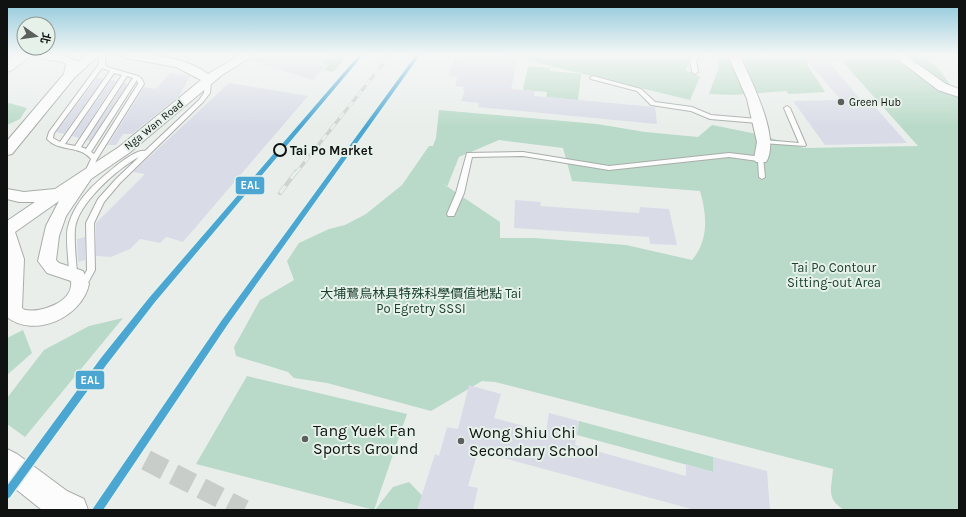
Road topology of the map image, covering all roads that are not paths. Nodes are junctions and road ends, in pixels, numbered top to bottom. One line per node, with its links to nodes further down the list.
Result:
1 (66, 79): 18 (street)
2 (91, 79): 15 (lane)
3 (107, 79): 15 (lane)
4 (122, 79): 17 (lane)
5 (135, 79): 19 (lane)
6 (139, 79): 20 (lane)
7 (597, 79): 13 (lane)
8 (744, 79): 13 (street)
9 (931, 79): 11 (street)
10 (208, 80): 16 (lane); 22 (street, Nga Wan Road)
11 (959, 93)
12 (787, 108): 14 (lane)
13 (758, 121): 14 (street)
14 (764, 142): 21 (street)
15 (61, 145): 17 (lane)
16 (151, 148): 29 (lane); 30 (lane)
17 (76, 149): 19 (lane)
18 (7, 151)
19 (88, 152): 20 (lane)
20 (94, 159): 22 (lane)
21 (761, 159): 23 (lane); 25 (lane)
22 (85, 176): 24 (street, Nga Wan Road); 26 (street, Nga Wan Road); 29 (street, Nga Wan Road)
23 (762, 177)
24 (7, 194)
25 (452, 214)
26 (7, 230)
27 (7, 233): 28 (street)
28 (11, 258): 30 (street)
29 (73, 273): 30 (street)
30 (79, 291)
31 (7, 464): 32 (main road)
32 (73, 510)

